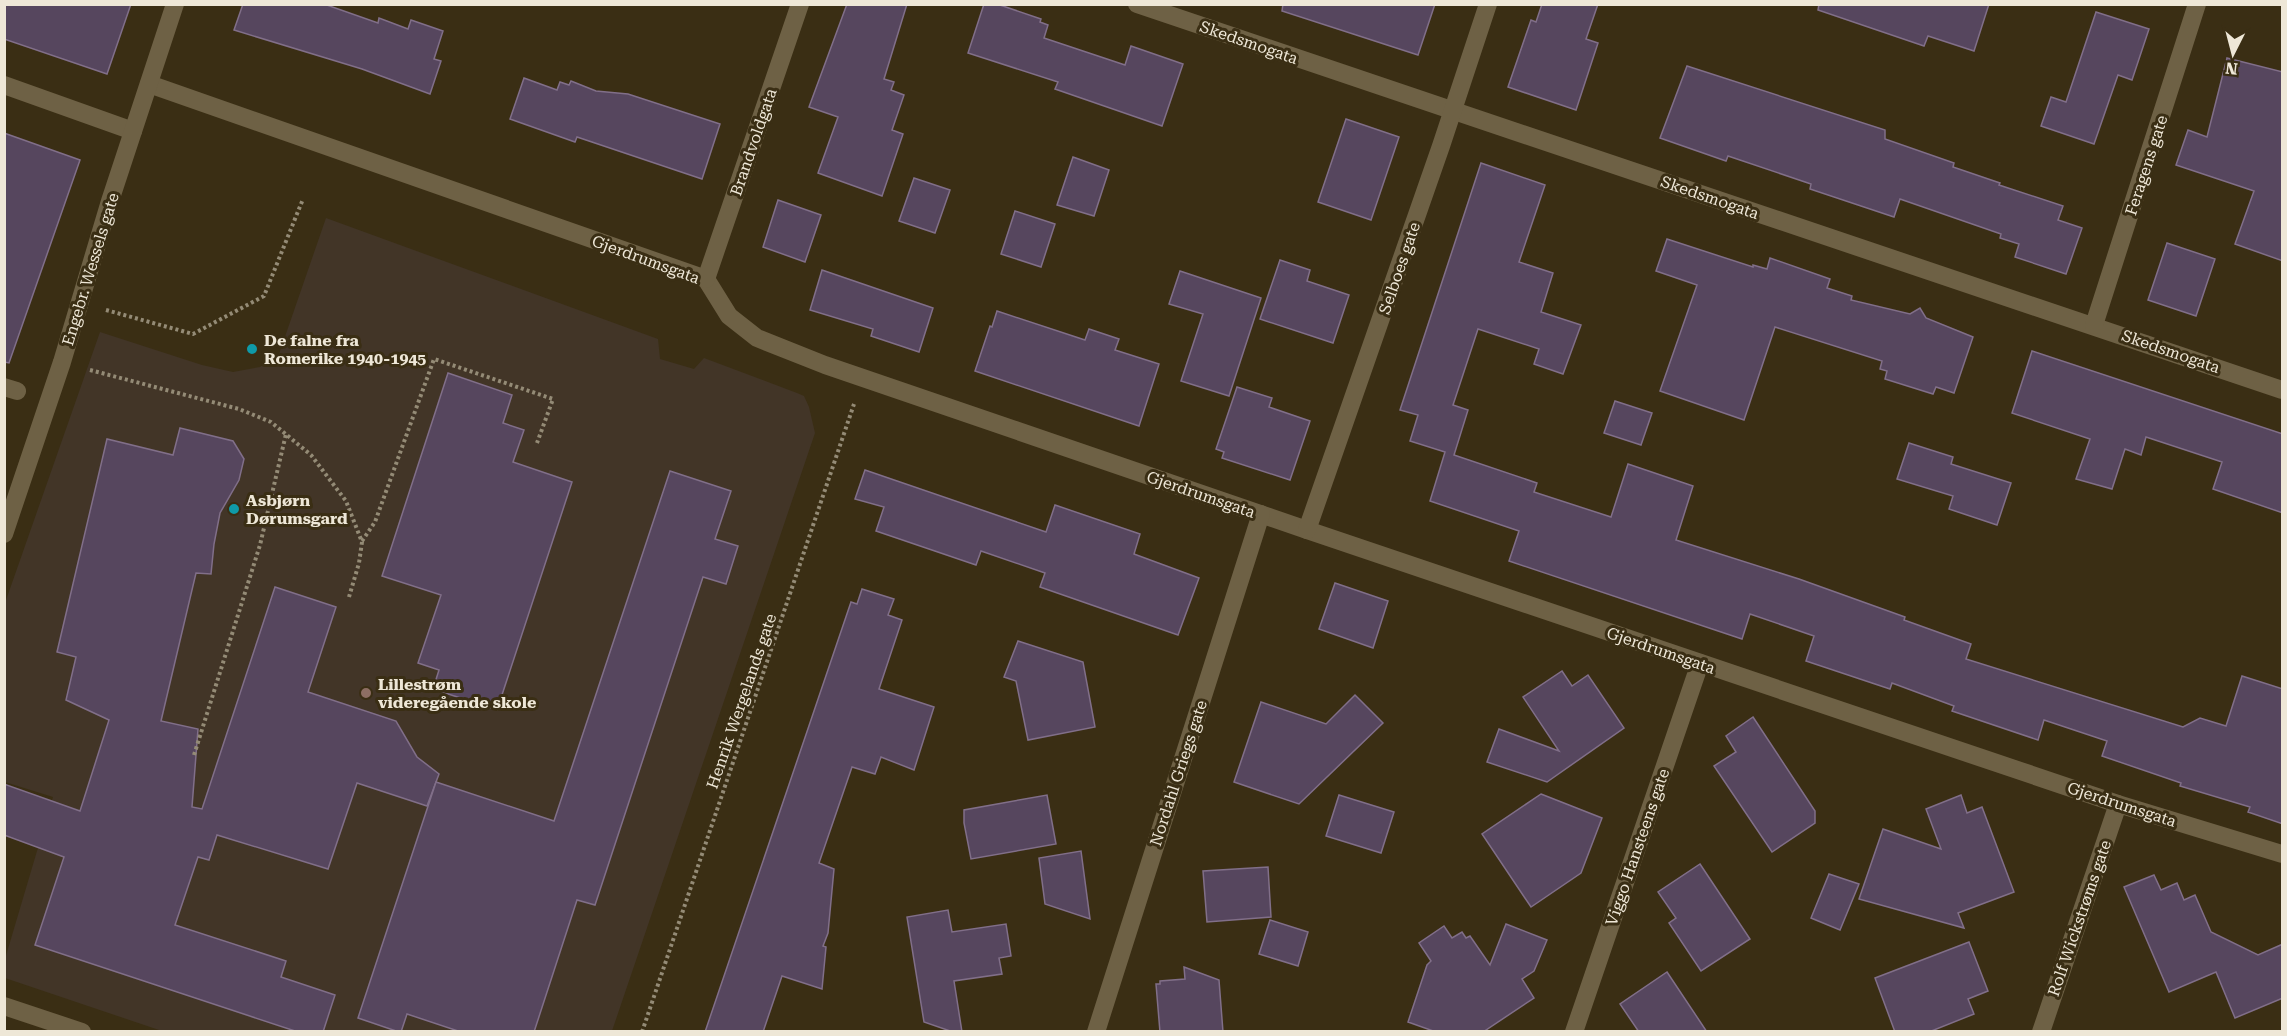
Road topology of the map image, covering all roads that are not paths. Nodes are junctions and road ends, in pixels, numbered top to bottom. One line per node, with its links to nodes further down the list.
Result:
1 (175, 4): 6 (street, Engebr. Wessels gate)
2 (800, 4): 10 (street, Brandvoldgata)
3 (1137, 4): 8 (street, Skedsmogata)
4 (1488, 4): 8 (street, Selboes gate)
5 (2197, 4): 11 (street, Feragens gate)
6 (149, 84): 9 (street, Engebr. Wessels gate); 10 (street, Gjerdrumsgata)
7 (4, 85): 9 (street)
8 (1453, 110): 11 (street, Skedsmogata); 14 (street, Selboes gate)
9 (133, 131): 15 (street, Engebr. Wessels gate)
10 (706, 279): 13 (street, Gjerdrumsgata)
11 (2094, 326): 12 (street, Skedsmogata)
12 (2283, 390)
13 (1261, 514): 14 (street, Gjerdrumsgata); 21 (street, Nordahl Griegs gate)
14 (1307, 530): 16 (street, Gjerdrumsgata)
15 (4, 534)
16 (1700, 663): 17 (street, Gjerdrumsgata); 22 (street, Viggo Hansteens gate)
17 (2118, 804): 18 (street, Gjerdrumsgata); 23 (street, Rolf Wickstrøms gate)
18 (2283, 854)
19 (4, 1006): 20 (street)
20 (82, 1032)
21 (1096, 1032)
22 (1574, 1032)
23 (2041, 1032)

